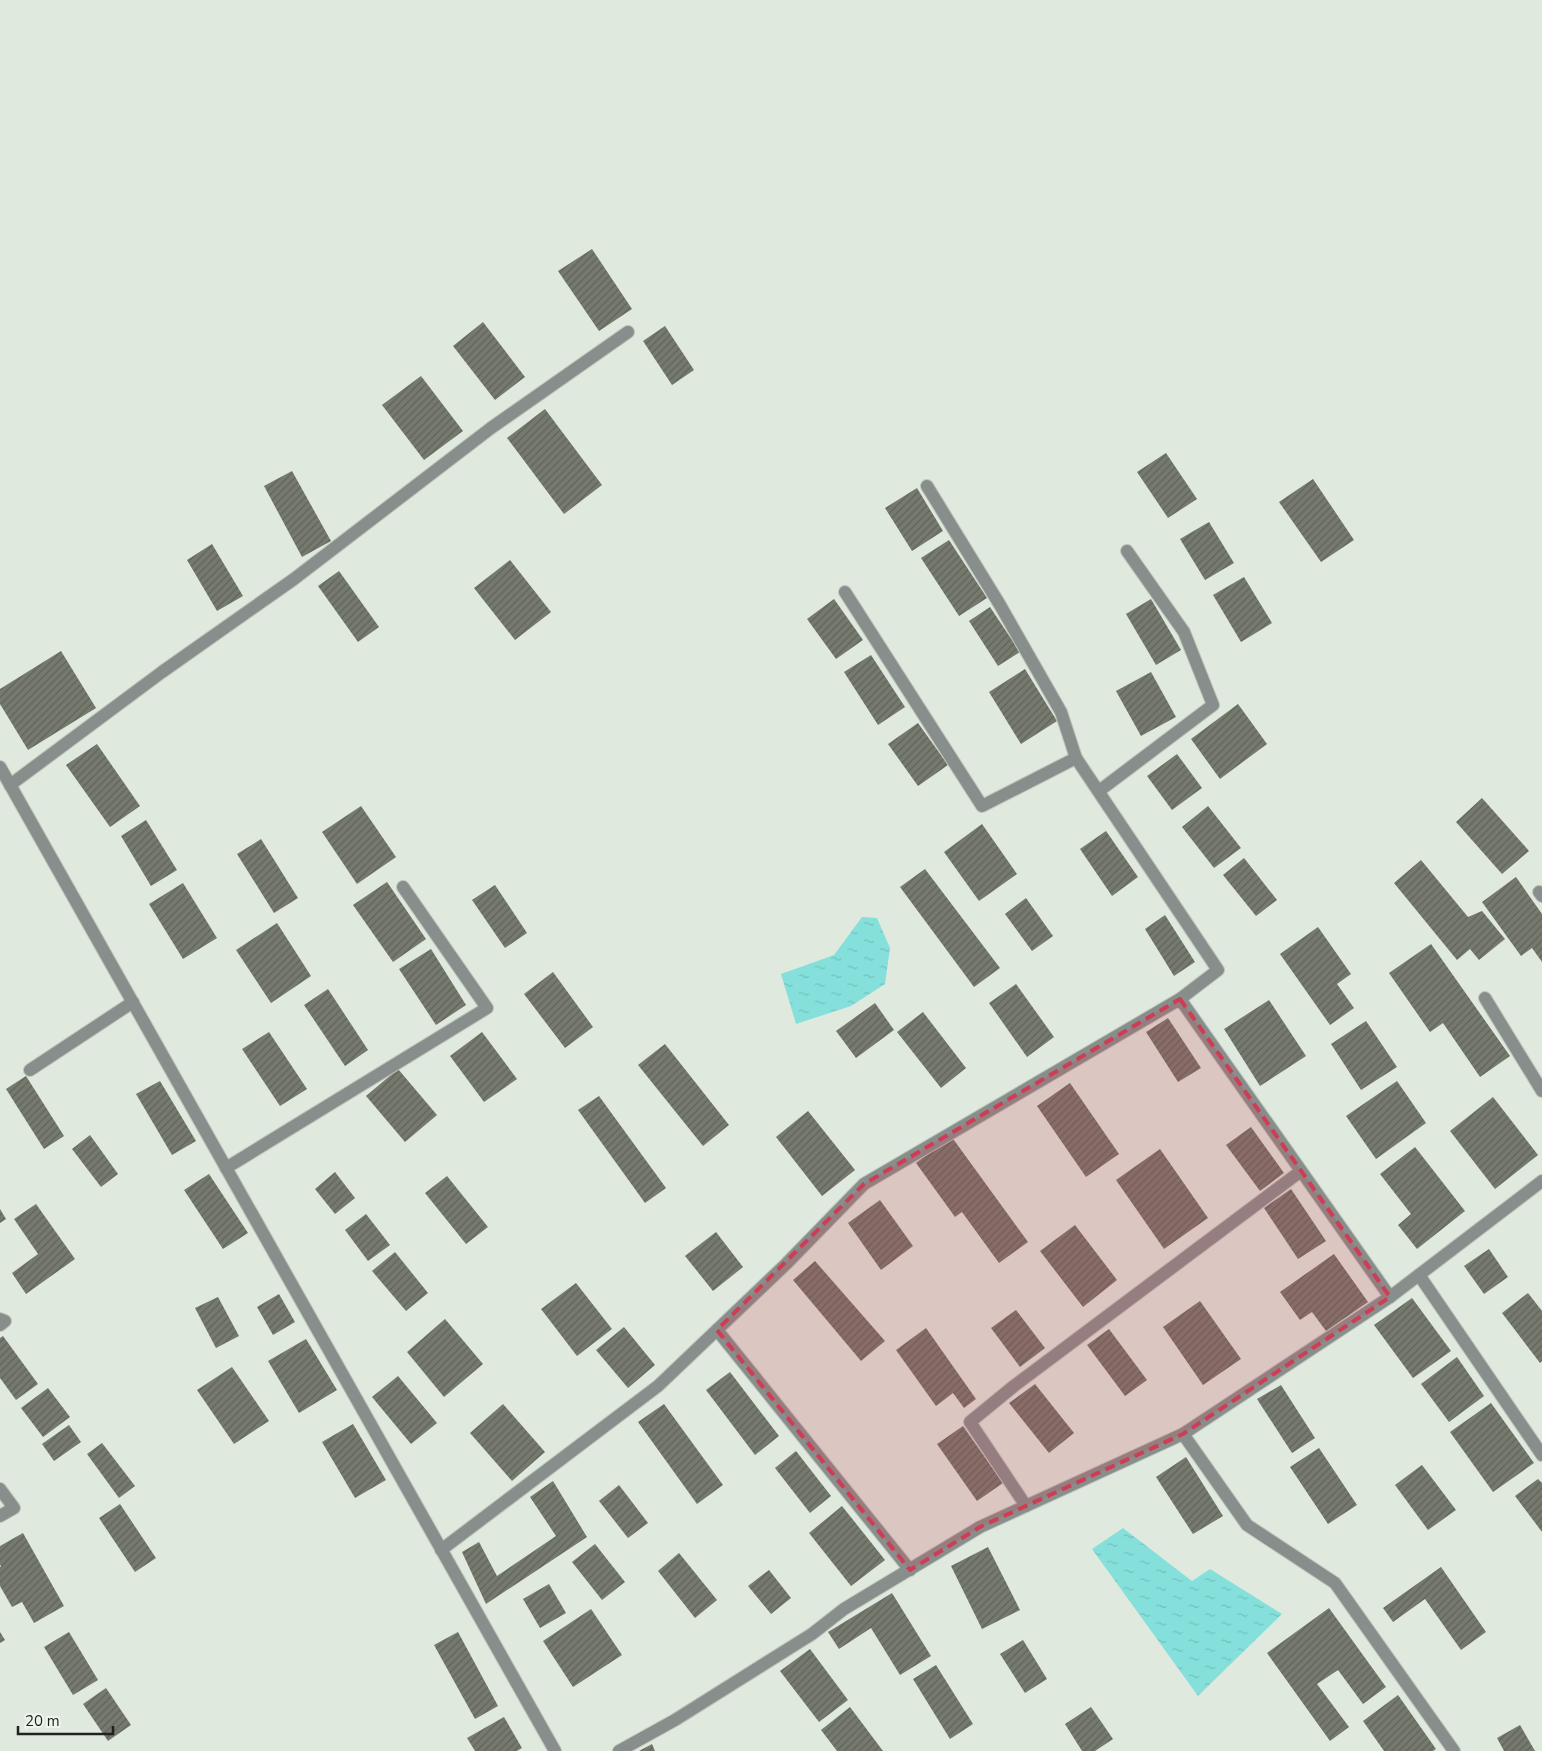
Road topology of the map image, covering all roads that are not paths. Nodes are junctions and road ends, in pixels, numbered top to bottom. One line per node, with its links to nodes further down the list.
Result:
1 (628, 332): 7 (street)
2 (926, 486): 5 (street)
3 (1127, 551): 8 (street)
4 (845, 592): 5 (street)
5 (1076, 758): 8 (street)
6 (0, 767): 7 (street)
7 (10, 785): 12 (street)
8 (1099, 791): 10 (street)
9 (403, 887): 15 (street)
10 (1180, 998): 16 (street); 22 (street)
11 (1485, 998): 14 (street)
12 (133, 1002): 13 (street); 15 (street)
13 (30, 1070)
14 (1542, 1091)
15 (226, 1168): 28 (street)
16 (1301, 1171): 19 (street); 26 (street)
17 (1542, 1181): 18 (street)
18 (1420, 1275): 19 (street); 24 (street)
19 (1390, 1297): 23 (street)
20 (0, 1319): 21 (street)
21 (0, 1325)
22 (717, 1330): 28 (street); 29 (street)
23 (1183, 1434): 26 (street); 32 (street)
24 (1542, 1455)
25 (0, 1489): 27 (street)
26 (1026, 1506): 29 (street)
27 (0, 1516)
28 (441, 1550): 30 (street)
29 (910, 1570): 31 (street)
30 (554, 1751)
31 (620, 1751)
32 (1454, 1751)

